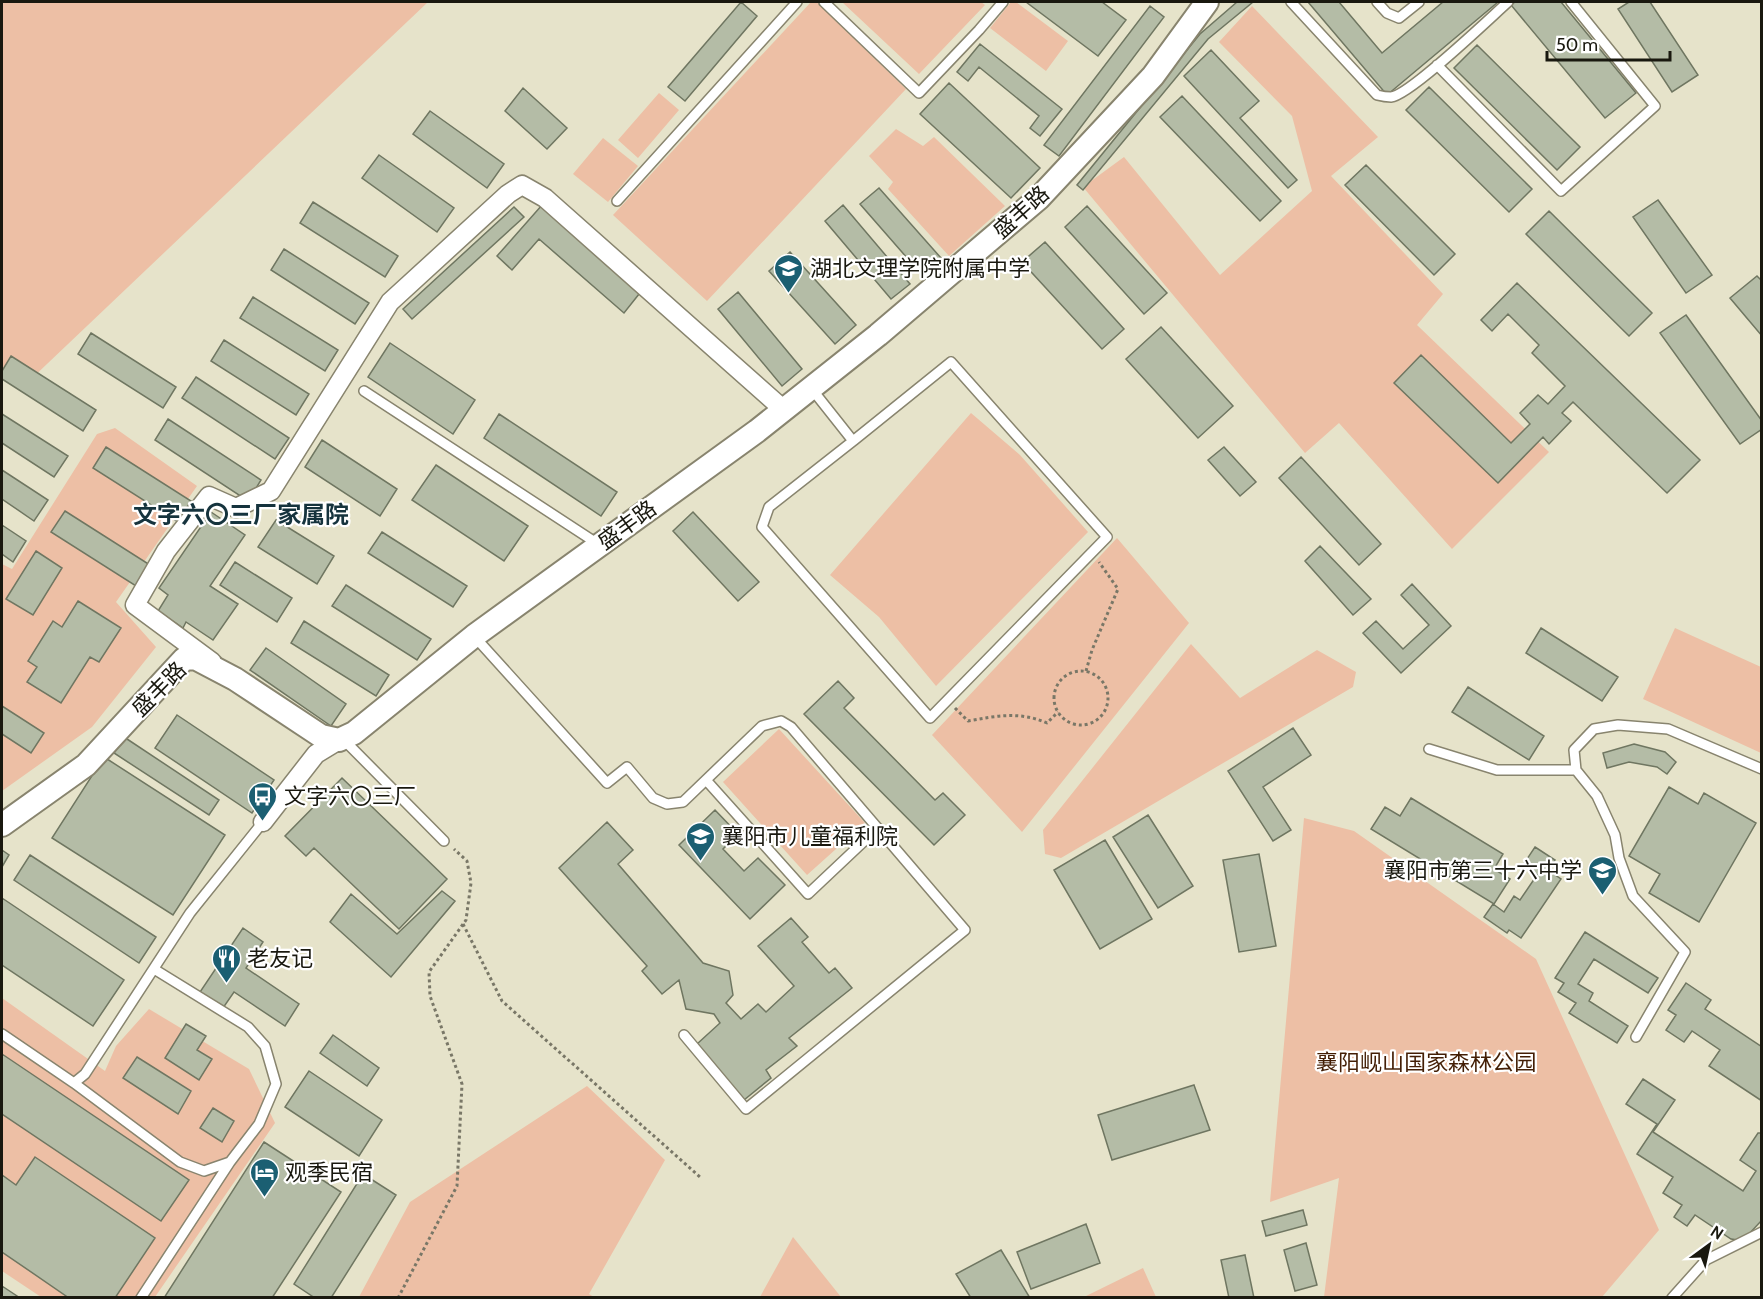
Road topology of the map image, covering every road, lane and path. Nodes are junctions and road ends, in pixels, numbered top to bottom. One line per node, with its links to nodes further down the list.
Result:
1 (798, 2): 11 (lane)
2 (824, 2): 3 (lane)
3 (1003, 2)
4 (1204, 2): 12 (street, 盛丰路)
5 (1291, 2): 10 (lane)
6 (1377, 2): 7 (lane)
7 (1419, 2)
8 (1508, 2): 10 (lane)
9 (1571, 2): 10 (lane)
10 (1437, 65)
11 (617, 201)
12 (812, 388): 14 (street, 盛丰路); 15 (lane)
13 (364, 391): 16 (lane)
14 (784, 410): 16 (street, 盛丰路); 20 (street)
15 (854, 441): 17 (lane); 21 (lane)
16 (599, 545): 18 (street, 盛丰路)
17 (1093, 552): 19 (path); 21 (lane)
18 (474, 636): 23 (street, 盛丰路); 27 (lane)
19 (1086, 671): 22 (path); 22 (path)
20 (235, 678): 23 (street, 盛丰路); 29 (street, 盛丰路)
21 (948, 700): 22 (path)
22 (1058, 712)
23 (340, 739): 28 (street); 31 (lane)
24 (1429, 750): 26 (lane)
25 (1761, 769): 26 (lane)
26 (1576, 770): 36 (lane)
27 (706, 780): 30 (lane); 30 (lane)
28 (263, 822): 33 (lane)
29 (2, 825)
30 (878, 828): 35 (lane)
31 (444, 841): 32 (path)
32 (463, 924): 39 (path); 42 (path)
33 (154, 969): 37 (lane); 38 (lane)
34 (2, 1034): 37 (lane)
35 (684, 1035)
36 (1636, 1038)
37 (74, 1083): 38 (lane)
38 (230, 1162): 41 (lane)
39 (700, 1177)
40 (1761, 1232): 43 (lane)
41 (141, 1298)
42 (398, 1298)
43 (1672, 1298)

